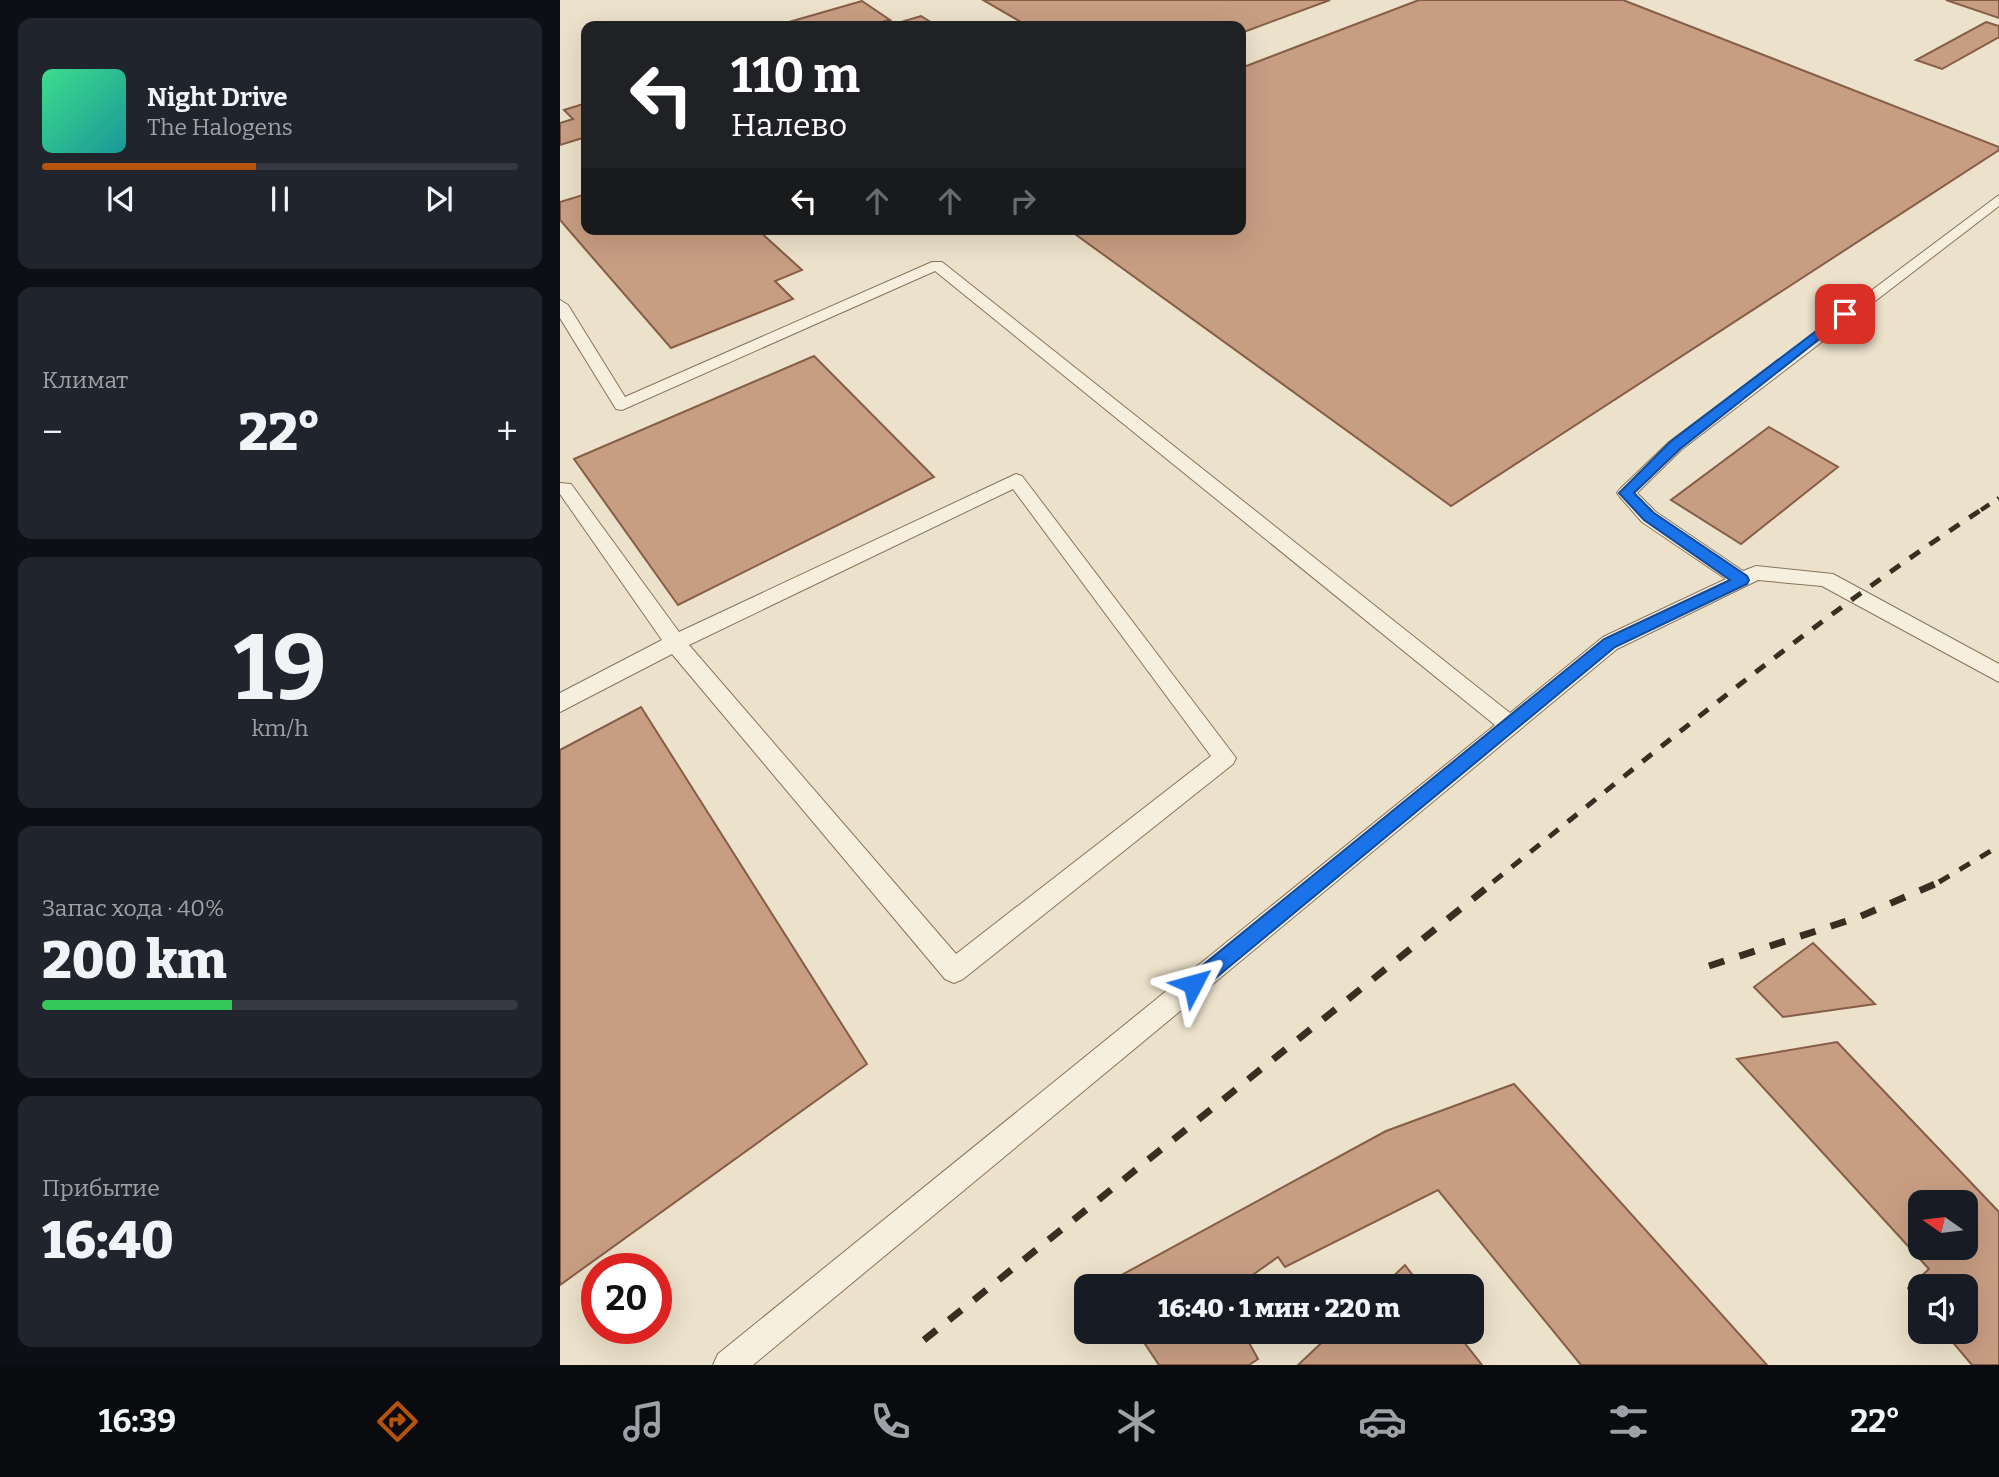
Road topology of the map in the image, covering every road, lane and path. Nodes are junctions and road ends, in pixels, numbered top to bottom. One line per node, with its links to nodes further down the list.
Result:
1 (1999, 199): 4 (lane)
2 (560, 305): 8 (lane)
3 (565, 488): 5 (lane)
4 (1742, 580): 6 (lane); 8 (lane)
5 (675, 643): 5 (lane); 7 (lane)
6 (1999, 674)
7 (560, 703)
8 (1510, 725): 9 (lane)
9 (729, 1365)

